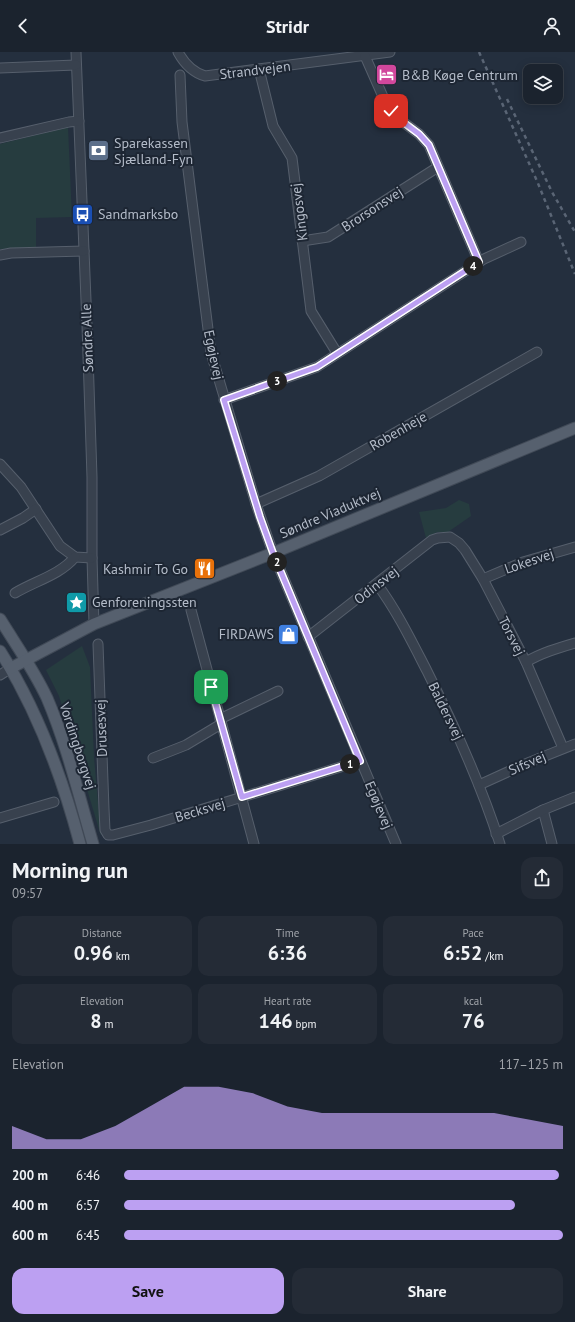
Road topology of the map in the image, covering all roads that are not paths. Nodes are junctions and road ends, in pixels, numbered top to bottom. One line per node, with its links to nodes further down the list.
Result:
1 (76, 52): 5 (street, Søndre Alle)
2 (178, 52): 7 (street, Strandvejen)
3 (390, 52): 4 (street, Strandvejen)
4 (365, 56): 7 (street, Strandvejen); 11 (street)
5 (76, 64): 6 (street); 9 (street, Søndre Alle)
6 (0, 68)
7 (259, 69): 12 (street, Kingosvej)
8 (180, 75): 19 (street, Egøjevej)
9 (79, 121): 10 (street); 14 (street, Søndre Alle)
10 (0, 138)
11 (438, 167): 12 (street, Brorsonsvej); 16 (street)
12 (302, 241): 18 (street, Kingosvej)
13 (521, 242): 16 (street)
14 (84, 251): 15 (street); 29 (street, Søndre Alle)
15 (0, 255)
16 (479, 262): 18 (street)
17 (537, 352): 22 (street, Robenheje)
18 (337, 353): 19 (street)
19 (224, 400): 22 (street, Egøjevej)
20 (575, 428): 27 (main road, Søndre Viaduktvej)
21 (0, 464): 23 (street)
22 (256, 504): 27 (street, Egøjevej)
23 (36, 509): 24 (street); 28 (street)
24 (0, 530)
25 (445, 536): 30 (street, Torsvej); 31 (street, Odinsvej)
26 (575, 547): 30 (street, Lokesvej)
27 (273, 553): 35 (main road, Søndre Viaduktvej); 36 (street, Egøjevej)
28 (75, 557): 29 (street); 32 (street)
29 (92, 558): 35 (street, Søndre Alle)
30 (483, 578): 41 (street, Torsvej)
31 (377, 584): 36 (street, Odinsvej); 50 (street, Baldersvej)
32 (15, 593)
33 (191, 610): 45 (street)
34 (0, 619): 40 (main road, Vordingborgvej)
35 (94, 624): 40 (main road, Søndre Viaduktvej)
36 (308, 637): 49 (street, Egøjevej)
37 (575, 643): 41 (street)
38 (98, 644): 57 (street, Drusesvej)
39 (0, 651): 42 (main road, Vordingborgvej)
40 (26, 660): 42 (main road, Søndre Viaduktvej); 59 (main road, Vordingborgvej)
41 (526, 662): 47 (street, Torsvej)
42 (11, 668): 43 (street); 58 (main road, Vordingborgvej)
43 (0, 675)
44 (278, 691): 45 (street)
45 (221, 721): 48 (street); 51 (street)
46 (575, 744): 47 (street, Sifsvej)
47 (563, 748): 50 (street, Sifsvej)
48 (153, 758)
49 (360, 761): 51 (street, Becksvej); 61 (street, Egøjevej)
50 (479, 785): 56 (street, Baldersvej)
51 (242, 797): 57 (street, Becksvej); 60 (street)
52 (575, 797): 54 (street)
53 (54, 802): 55 (street)
54 (543, 810): 56 (street); 63 (street)
55 (0, 818)
56 (496, 834): 62 (street, Baldersvej)
57 (108, 835)
58 (80, 844)
59 (93, 844)
60 (254, 844)
61 (396, 844)
62 (500, 844)
63 (552, 844)

